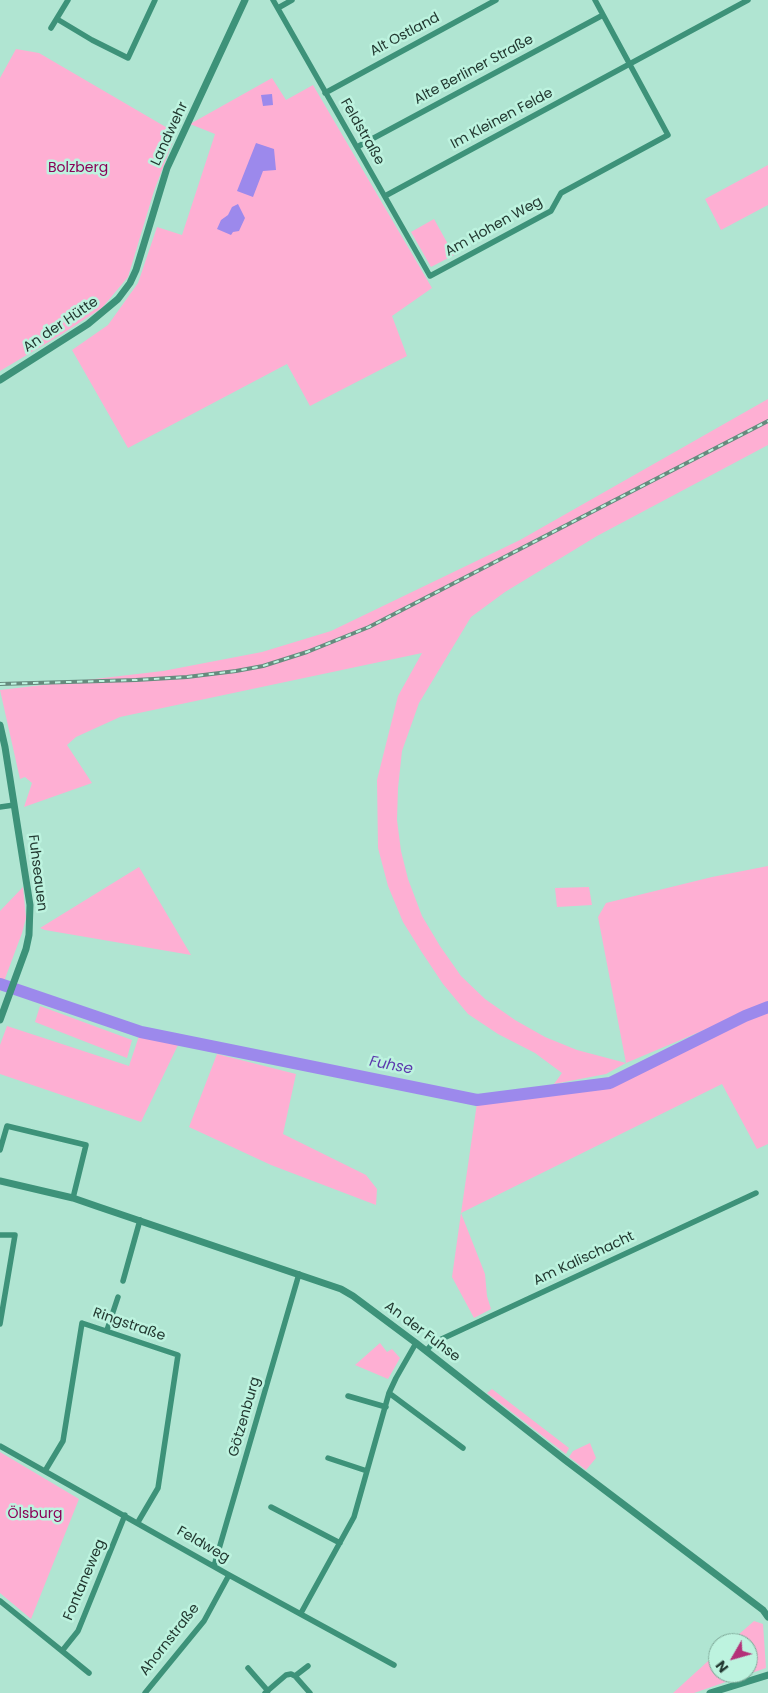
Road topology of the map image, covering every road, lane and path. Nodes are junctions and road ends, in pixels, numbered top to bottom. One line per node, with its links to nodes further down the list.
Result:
1 (68, 0): 11 (street)
2 (155, 0): 11 (street)
3 (245, 0): 18 (street, Landwehr)
4 (273, 0): 9 (street, Feldstraße)
5 (292, 0): 9 (street)
6 (496, 0): 14 (street, Alt Ostland)
7 (595, 0): 10 (street)
8 (748, 0): 13 (street, Im Kleinen Felde)
9 (278, 8): 14 (street, Feldstraße)
10 (602, 15): 13 (street); 15 (street, Alte Berliner Straße)
11 (57, 19): 12 (street)
12 (51, 28)
13 (630, 64): 16 (street, Im Kleinen Felde); 17 (street, Am Hohen Weg)
14 (326, 92): 15 (street, Feldstraße)
15 (357, 147): 16 (street, Feldstraße)
16 (385, 196): 17 (street, Feldstraße)
17 (430, 276)
18 (130, 284): 19 (street, An der Hütte)
19 (0, 380)
20 (0, 725): 21 (street, Fuhseauen)
21 (14, 805): 22 (street); 23 (street, Fuhseauen)
22 (0, 807)
23 (0, 1020)
24 (0, 1150): 27 (street)
25 (0, 1181): 27 (street, An der Fuhse)
26 (756, 1193): 36 (street, Am Kalischacht)
27 (74, 1198): 28 (street, An der Fuhse)
28 (140, 1220): 30 (street, An der Fuhse); 31 (street)
29 (0, 1235): 33 (street)
30 (299, 1274): 35 (street, An der Fuhse); 49 (street, Götzenburg)
31 (123, 1281)
32 (118, 1297): 34 (street)
33 (0, 1324)
34 (107, 1330): 43 (street, Ringstraße); 47 (street, Ringstraße)
35 (416, 1343): 36 (street, An der Fuhse); 37 (street)
36 (426, 1351): 53 (street, An der Fuhse)
37 (389, 1393): 39 (street); 41 (street)
38 (348, 1396): 39 (street)
39 (386, 1407): 44 (street)
40 (0, 1446): 43 (street, Feldweg)
41 (463, 1448)
42 (328, 1458): 44 (street)
43 (46, 1471): 46 (street, Feldweg)
44 (368, 1471): 48 (street)
45 (271, 1507): 48 (street)
46 (126, 1515): 47 (street, Feldweg); 54 (street, Fontaneweg)
47 (138, 1522): 49 (street, Feldweg)
48 (340, 1544): 52 (street)
49 (214, 1566): 50 (street, Feldweg)
50 (229, 1575): 52 (street, Feldweg); 62 (street, Ahornstraße)
51 (0, 1601): 54 (street)
52 (301, 1614): 55 (street, Feldweg)
53 (768, 1617)
54 (62, 1651): 58 (street)
55 (394, 1665)
56 (308, 1666): 60 (street)
57 (248, 1668): 61 (street)
58 (89, 1674)
59 (768, 1675): 64 (street)
60 (296, 1676): 61 (street); 63 (street)
61 (266, 1692)
62 (145, 1693)
63 (310, 1693)
64 (710, 1693)

